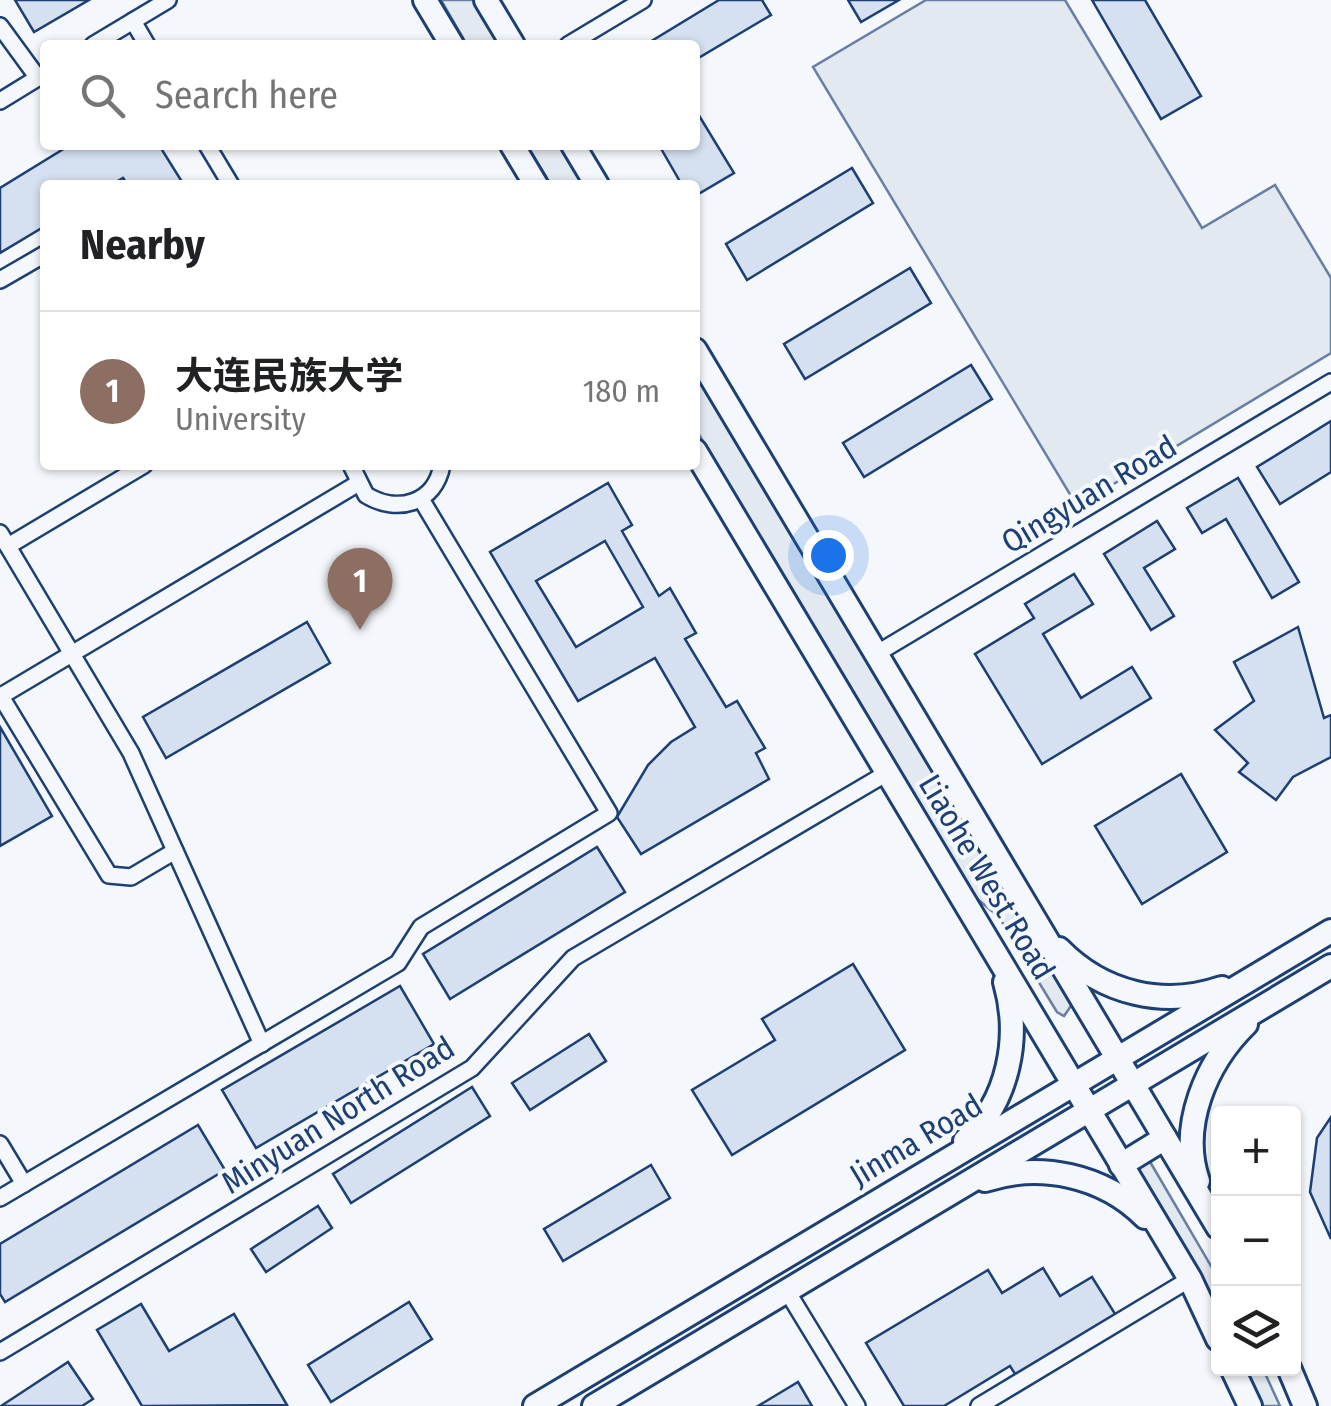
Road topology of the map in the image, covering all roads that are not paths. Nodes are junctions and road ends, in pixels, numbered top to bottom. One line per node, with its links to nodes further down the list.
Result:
1 (168, 0): 5 (street)
2 (426, 0): 9 (main road)
3 (486, 0): 10 (main road)
4 (643, 0): 11 (street)
5 (133, 21): 7 (street); 8 (street)
6 (0, 26): 12 (street)
7 (101, 40)
8 (144, 40)
9 (449, 40)
10 (510, 40)
11 (576, 40)
12 (40, 74)
13 (40, 77): 14 (street)
14 (0, 101)
15 (210, 150): 18 (street)
16 (515, 150): 19 (main road)
17 (576, 150): 20 (main road)
18 (228, 180)
19 (533, 180)
20 (594, 180)
21 (40, 257): 22 (street)
22 (0, 280)
23 (700, 358): 33 (main road, Liaohe West Road)
24 (1331, 382): 33 (street, Qingyuan Road)
25 (700, 459): 35 (main road, Liaohe West Road)
26 (135, 470): 31 (street)
27 (352, 470): 29 (street)
28 (440, 470): 30 (street)
29 (356, 484): 30 (street); 32 (street)
30 (420, 500): 43 (street)
31 (4, 540): 32 (street)
32 (72, 653): 34 (street); 36 (street)
33 (876, 654): 38 (main road, Liaohe West Road)
34 (0, 695): 36 (street)
35 (887, 773): 39 (main road, Liaohe West Road); 61 (street, Minyuan North Road)
36 (175, 851): 43 (street)
37 (1331, 931): 41 (main road, Jinma Road)
38 (1042, 932): 41 (main road); 44 (main road, Liaohe West Road)
39 (998, 959): 46 (main road, Liaohe West Road); 50 (main road)
40 (1331, 966): 42 (main road, Jinma Road)
41 (1250, 980): 44 (main road, Jinma Road)
42 (1265, 1006): 45 (main road, Jinma Road); 55 (main road)
43 (262, 1044): 52 (street)
44 (1118, 1058): 45 (main road, Liaohe West Road); 46 (main road, Jinma Road)
45 (1133, 1084): 47 (main road, Jinma Road); 48 (main road, Liaohe West Road)
46 (1073, 1085): 47 (main road, Liaohe West Road); 50 (main road, Jinma Road)
47 (1089, 1111): 51 (main road, Liaohe West Road); 53 (main road, Jinma Road)
48 (1165, 1138): 51 (main road); 56 (main road, Liaohe West Road)
49 (0, 1144): 52 (street)
50 (940, 1164): 64 (main road, Jinma Road)
51 (1121, 1165): 57 (main road, Liaohe West Road)
52 (24, 1184): 54 (street)
53 (958, 1189): 57 (main road); 59 (main road, Jinma Road)
54 (0, 1198)
55 (1211, 1213)
56 (1211, 1215)
57 (1164, 1236): 58 (main road, Liaohe West Road)
58 (1190, 1279): 60 (main road, Liaohe West Road); 67 (street)
59 (787, 1291): 65 (main road, Jinma Road); 66 (street)
60 (1211, 1323)
61 (0, 1352)
62 (1236, 1376): 68 (main road)
63 (1292, 1376): 69 (main road)
64 (535, 1406)
65 (594, 1406)
66 (857, 1406)
67 (978, 1406)
68 (1250, 1406)
69 (1305, 1406)

